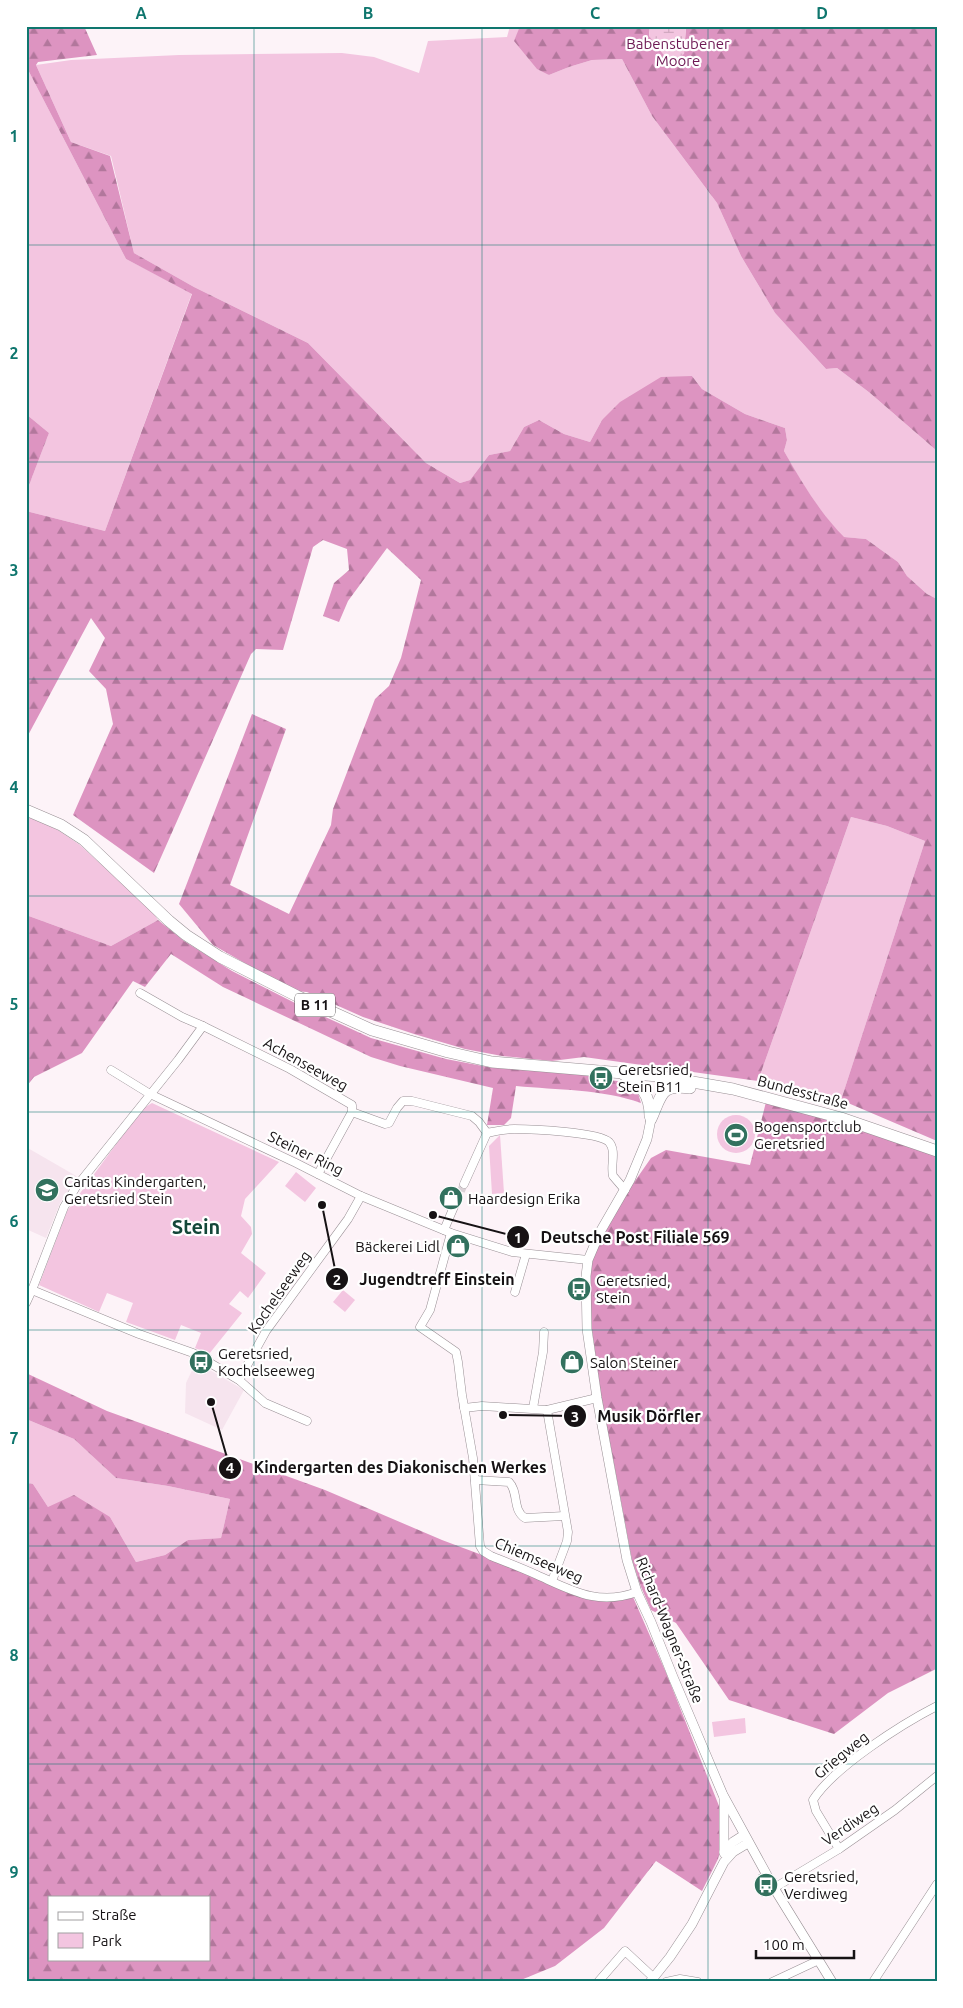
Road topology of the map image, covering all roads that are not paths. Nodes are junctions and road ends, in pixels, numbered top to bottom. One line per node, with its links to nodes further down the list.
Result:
1 (26, 810): 5 (main road, B 11)
2 (140, 993): 3 (street, Achenseeweg)
3 (203, 1026): 8 (street); 9 (street, Achenseeweg)
4 (112, 1070): 8 (street, Steiner Ring)
5 (619, 1072): 6 (main road, B 11); 10 (main road)
6 (658, 1076): 7 (main road, Bundesstraße / B 11); 10 (main road)
7 (722, 1087): 10 (main road); 12 (main road, Bundesstraße / B 11)
8 (150, 1094): 13 (street, Steiner Ring); 21 (street)
9 (352, 1112): 11 (street); 13 (street, Achenseeweg)
10 (650, 1119): 15 (street, Richard-Wagner-Straße)
11 (487, 1133): 14 (street); 15 (street)
12 (937, 1151)
13 (318, 1174): 16 (street, Steiner Ring)
14 (464, 1184)
15 (625, 1190): 20 (street, Richard-Wagner-Straße)
16 (361, 1196): 18 (street, Steiner Ring); 25 (street, Kochelseeweg)
17 (456, 1202): 18 (street)
18 (448, 1232): 19 (street, Steiner Ring); 27 (street, Chiemseeweg)
19 (526, 1254): 20 (street, Steiner Ring); 22 (street)
20 (588, 1260): 26 (street, Richard-Wagner-Straße)
21 (32, 1290): 23 (street); 25 (street)
22 (516, 1292)
23 (26, 1303)
24 (544, 1332): 28 (street)
25 (238, 1380): 30 (street)
26 (597, 1398): 29 (street); 34 (street, Richard-Wagner-Straße)
27 (464, 1408): 28 (street); 31 (street, Chiemseeweg)
28 (533, 1408): 29 (street)
29 (547, 1410): 32 (street)
30 (307, 1421)
31 (475, 1480): 32 (street); 33 (street, Chiemseeweg)
32 (564, 1516): 33 (street)
33 (552, 1581): 34 (street, Chiemseeweg)
34 (637, 1592): 37 (street, Richard-Wagner-Straße)
35 (937, 1706): 39 (street, Griegweg)
36 (937, 1776): 39 (street, Verdiweg)
37 (723, 1795): 38 (street, Richard-Wagner-Straße); 40 (street)
38 (746, 1839): 40 (street); 41 (street); 43 (street, Richard-Wagner-Straße)
39 (839, 1849): 43 (street, Verdiweg)
40 (724, 1853): 41 (street)
41 (721, 1866): 45 (street)
42 (937, 1884): 50 (street)
43 (774, 1888): 44 (street, Richard-Wagner-Straße)
44 (820, 1960): 48 (street); 49 (street, Richard-Wagner-Straße)
45 (658, 1979): 46 (street); 47 (street)
46 (598, 1982)
47 (698, 1982)
48 (772, 1982)
49 (832, 1982)
50 (873, 1982)

